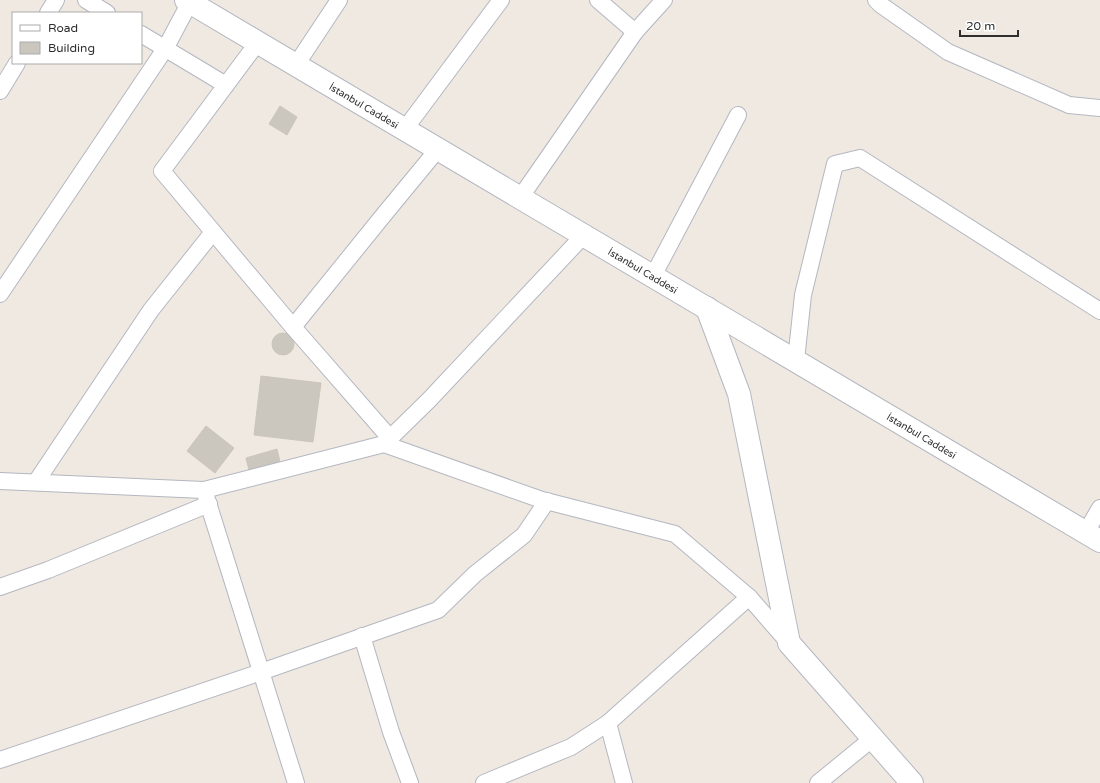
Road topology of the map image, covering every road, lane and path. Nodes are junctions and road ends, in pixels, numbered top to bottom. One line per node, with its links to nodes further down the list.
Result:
1 (56, 0): 10 (street)
2 (86, 0): 11 (street)
3 (217, 0): 14 (street)
4 (340, 0): 17 (street)
5 (501, 0): 22 (street)
6 (598, 0): 12 (street)
7 (664, 0): 12 (street)
8 (876, 0): 20 (street)
9 (188, 1): 14 (street, İstanbul Caddesi); 15 (street)
10 (49, 12)
11 (105, 12)
12 (635, 32): 24 (street)
13 (142, 35): 15 (street)
14 (258, 42): 17 (street, İstanbul Caddesi); 18 (street)
15 (165, 49): 18 (street); 28 (street)
16 (16, 64): 19 (street)
17 (296, 65): 22 (street, İstanbul Caddesi)
18 (226, 85): 25 (street)
19 (0, 91)
20 (1100, 108)
21 (738, 115): 27 (street)
22 (405, 129): 23 (street, İstanbul Caddesi)
23 (438, 149): 24 (street, İstanbul Caddesi); 31 (street)
24 (520, 198): 26 (street, İstanbul Caddesi)
25 (213, 232): 31 (street); 35 (street)
26 (584, 235): 27 (street, İstanbul Caddesi); 33 (street)
27 (653, 276): 29 (street, İstanbul Caddesi)
28 (0, 294)
29 (707, 308): 32 (street, İstanbul Caddesi); 43 (street)
30 (1100, 311): 32 (street)
31 (293, 327): 33 (street)
32 (796, 360): 39 (street, İstanbul Caddesi)
33 (387, 441): 36 (street); 37 (street)
34 (0, 480): 35 (street)
35 (36, 482): 36 (street)
36 (206, 497): 40 (street); 44 (street)
37 (547, 501): 41 (street); 42 (street)
38 (1100, 508): 39 (street)
39 (1093, 536)
40 (0, 587)
41 (748, 597): 43 (street); 45 (street)
42 (362, 636): 44 (street); 49 (street)
43 (790, 643): 46 (street)
44 (261, 672): 47 (street); 48 (street)
45 (608, 723): 50 (street); 51 (street)
46 (873, 738): 52 (street); 53 (street)
47 (0, 760)
48 (296, 783)
49 (410, 783)
50 (484, 783)
51 (624, 783)
52 (818, 783)
53 (912, 783)

